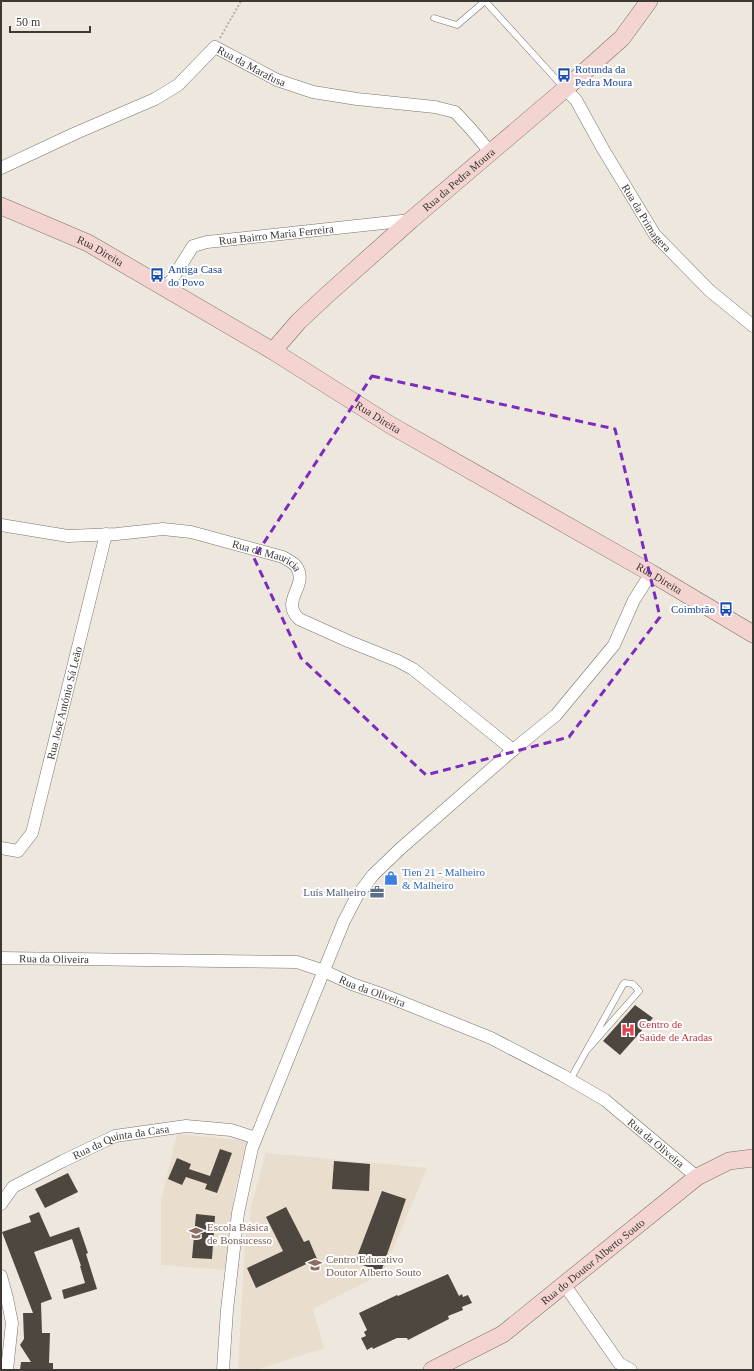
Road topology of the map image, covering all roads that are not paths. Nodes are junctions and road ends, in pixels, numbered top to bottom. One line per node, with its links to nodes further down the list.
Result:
1 (485, 1): 3 (lane); 4 (lane)
2 (646, 4): 4 (main road, Rua da Pedra Moura)
3 (434, 18)
4 (565, 89): 5 (main road, Rua da Pedra Moura); 10 (street, Rua da Primagera)
5 (491, 153): 6 (street, Rua da Marafusa); 8 (main road, Rua da Pedra Moura)
6 (1, 168)
7 (1, 206): 9 (main road, Rua Direita)
8 (411, 220): 9 (street, Rua Bairro Maria Ferreira); 11 (main road, Rua da Pedra Moura)
9 (166, 290): 11 (main road, Rua Direita)
10 (753, 326)
11 (273, 351): 14 (main road, Rua Direita)
12 (1, 524): 13 (street, Rua da Mauricia)
13 (106, 534): 16 (street, Rua da Mauricia); 17 (street, Rua José António Sá Leão)
14 (651, 573): 15 (main road, Rua Direita); 16 (street)
15 (753, 634)
16 (513, 750): 19 (street)
17 (1, 848)
18 (1, 958): 19 (street, Rua da Oliveira)
19 (324, 971): 21 (street, Rua da Oliveira); 22 (street)
20 (586, 1050): 20 (lane); 21 (lane)
21 (570, 1080): 24 (street, Rua da Oliveira)
22 (256, 1138): 25 (street, Rua da Quinta da Casa); 29 (street)
23 (753, 1158): 24 (main road, Rua do Doutor Alberto Souto)
24 (698, 1177): 27 (main road, Rua do Doutor Alberto Souto)
25 (1, 1204)
26 (1, 1276): 28 (street)
27 (564, 1284): 30 (main road, Rua do Doutor Alberto Souto); 31 (street)
28 (7, 1370)
29 (223, 1370)
30 (432, 1370)
31 (631, 1370)

